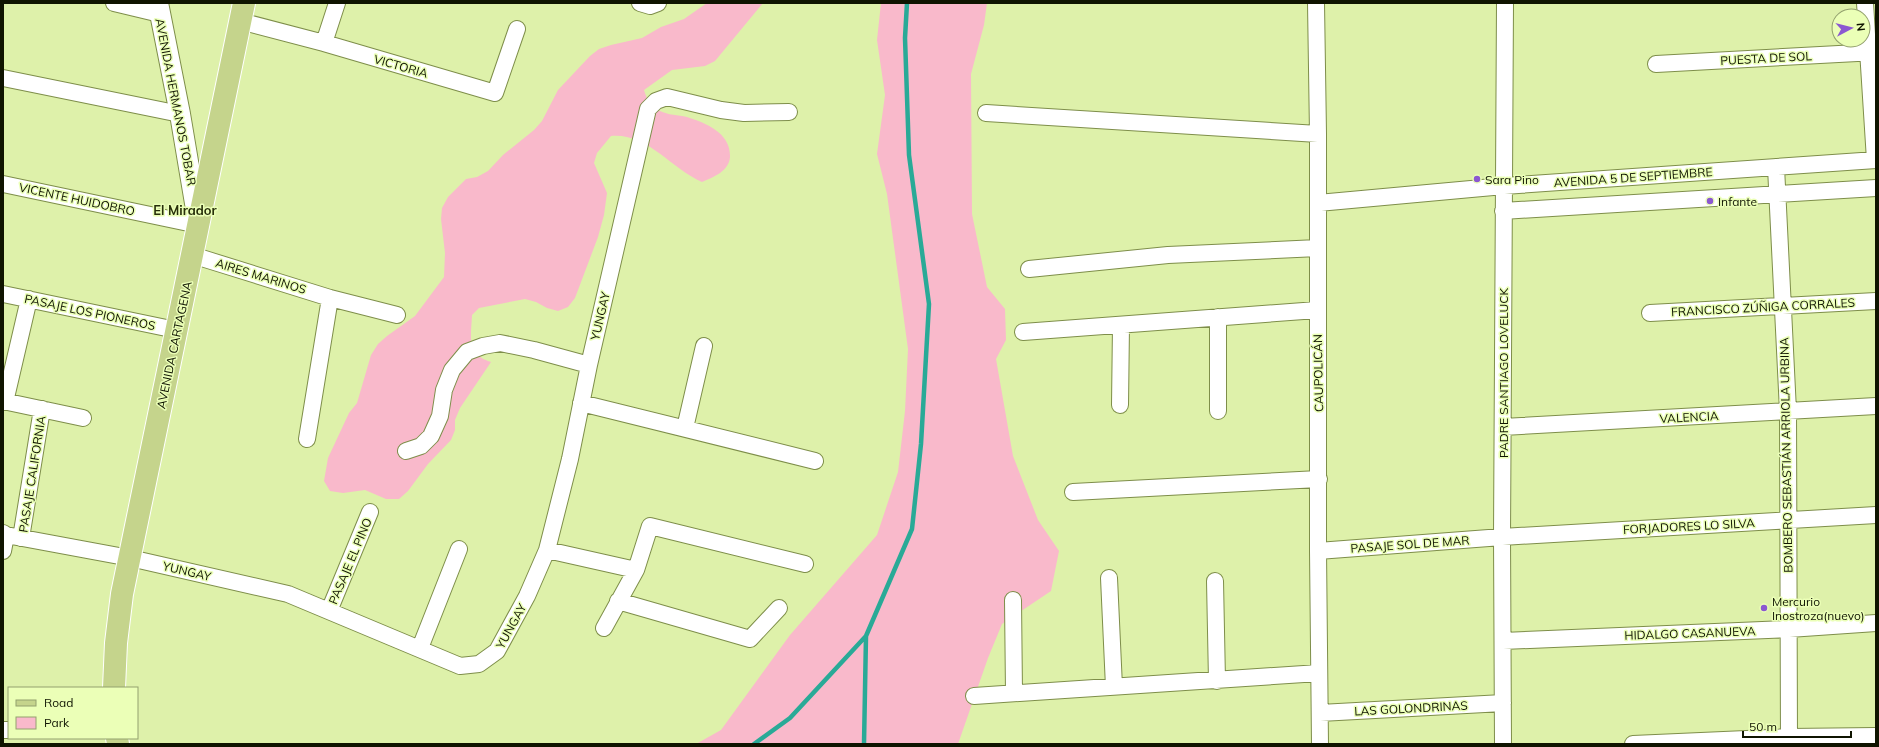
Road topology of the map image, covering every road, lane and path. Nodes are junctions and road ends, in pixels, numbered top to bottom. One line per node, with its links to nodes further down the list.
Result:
1 (114, 3): 6 (street)
2 (337, 3): 9 (street)
3 (1316, 3): 16 (street, CAUPOLICÁN)
4 (1505, 3): 19 (street, PADRE SANTIAGO LOVELUCK)
5 (1865, 3): 10 (street)
6 (159, 9): 15 (street, AVENIDA HERMANOS TOBAR)
7 (242, 12): 9 (street, VICTORIA); 25 (main road, AVENIDA CARTAGENA)
8 (517, 29): 9 (street, VICTORIA)
9 (324, 43)
10 (1872, 52): 11 (street, PUESTA DE SOL); 17 (street)
11 (1656, 64)
12 (3, 78): 15 (street)
13 (789, 112): 42 (street, YUNGAY)
14 (986, 113): 16 (street)
15 (180, 114): 25 (street, AVENIDA HERMANOS TOBAR)
16 (1318, 134): 23 (street, CAUPOLICÁN)
17 (1876, 160): 18 (street, AVENIDA 5 DE SEPTIEMBRE)
18 (1776, 166): 19 (street, AVENIDA 5 DE SEPTIEMBRE); 22 (street, BOMBERO SEBASTIÁN ARRIOLA URBINA)
19 (1504, 186): 23 (street, AVENIDA 5 DE SEPTIEMBRE); 24 (street, PADRE SANTIAGO LOVELUCK)
20 (4, 188): 25 (street, VICENTE HUIDOBRO)
21 (1876, 188): 22 (street)
22 (1778, 194): 24 (street); 33 (street, BOMBERO SEBASTIÁN ARRIOLA URBINA)
23 (1318, 203): 26 (street, CAUPOLICÁN)
24 (1504, 211): 51 (street, PADRE SANTIAGO LOVELUCK)
25 (198, 225): 27 (main road, AVENIDA CARTAGENA)
26 (1318, 248): 28 (street); 34 (street, CAUPOLICÁN)
27 (192, 255): 30 (street, AIRES MARINOS); 39 (main road, AVENIDA CARTAGENA)
28 (1029, 269)
29 (3, 294): 31 (street, PASAJE LOS PIONEROS)
30 (330, 298): 36 (street, AIRES MARINOS); 53 (street)
31 (29, 299): 39 (street, PASAJE LOS PIONEROS); 43 (street)
32 (1876, 301): 33 (street, FRANCISCO ZÚÑIGA CORRALES)
33 (1783, 306): 35 (street, FRANCISCO ZÚÑIGA CORRALES); 49 (street, BOMBERO SEBASTIÁN ARRIOLA URBINA)
34 (1317, 310): 37 (street); 56 (street, CAUPOLICÁN)
35 (1650, 314)
36 (397, 315)
37 (1218, 317): 38 (street); 48 (street)
38 (1121, 324): 40 (street); 45 (street)
39 (176, 330): 66 (main road, AVENIDA CARTAGENA)
40 (1023, 332)
41 (704, 346): 52 (street)
42 (589, 365): 44 (street, YUNGAY); 54 (street)
43 (4, 401): 47 (street, PASAJE CALIFORNIA)
44 (581, 403): 52 (street); 64 (street, YUNGAY)
45 (1120, 405)
46 (1876, 406): 49 (street, VALENCIA)
47 (42, 409): 50 (street, PASAJE CALIFORNIA); 62 (street, PASAJE CALIFORNIA)
48 (1218, 411)
49 (1788, 411): 51 (street, VALENCIA); 60 (street, BOMBERO SEBASTIÁN ARRIOLA URBINA)
50 (83, 418)
51 (1503, 427): 61 (street, PADRE SANTIAGO LOVELUCK)
52 (686, 428): 55 (street)
53 (307, 439)
54 (406, 451)
55 (815, 461)
56 (1319, 479): 57 (street); 65 (street, CAUPOLICÁN)
57 (1073, 492)
58 (370, 512): 74 (street, PASAJE EL PINO)
59 (1876, 515): 60 (street, FORJADORES LO SILVA)
60 (1788, 520): 61 (street, FORJADORES LO SILVA); 77 (street, BOMBERO SEBASTIÁN ARRIOLA URBINA)
61 (1502, 537): 65 (street, PASAJE SOL DE MAR); 78 (street, PADRE SANTIAGO LOVELUCK)
62 (8, 539): 66 (street, YUNGAY)
63 (459, 549): 79 (street)
64 (547, 550): 68 (street); 79 (street, YUNGAY)
65 (1318, 551): 80 (street, CAUPOLICÁN)
66 (130, 558): 74 (street, YUNGAY); 82 (main road, AVENIDA CARTAGENA)
67 (804, 564): 68 (street)
68 (636, 570): 72 (street)
69 (1109, 578): 83 (street)
70 (1215, 581): 81 (street)
71 (1013, 600): 84 (street)
72 (618, 601): 73 (street); 76 (street)
73 (779, 608)
74 (329, 611): 79 (street, YUNGAY)
75 (1876, 623): 77 (street, HIDALGO CASANUEVA)
76 (604, 628)
77 (1788, 629): 78 (street, HIDALGO CASANUEVA); 89 (street, BOMBERO SEBASTIÁN ARRIOLA URBINA)
78 (1503, 641): 86 (street, PADRE SANTIAGO LOVELUCK)
79 (420, 648)
80 (1319, 673): 81 (street); 87 (street, CAUPOLICÁN)
81 (1217, 681): 83 (street)
82 (114, 687)
83 (1114, 687): 84 (street)
84 (1014, 694): 85 (street)
85 (974, 696)
86 (1503, 703): 87 (street, LAS GOLONDRINAS); 91 (street, PADRE SANTIAGO LOVELUCK)
87 (1320, 713): 90 (street, CAUPOLICÁN)
88 (1876, 736): 89 (street)
89 (1789, 741): 92 (street)
90 (1320, 744)
91 (1503, 744)
92 (1633, 744)

